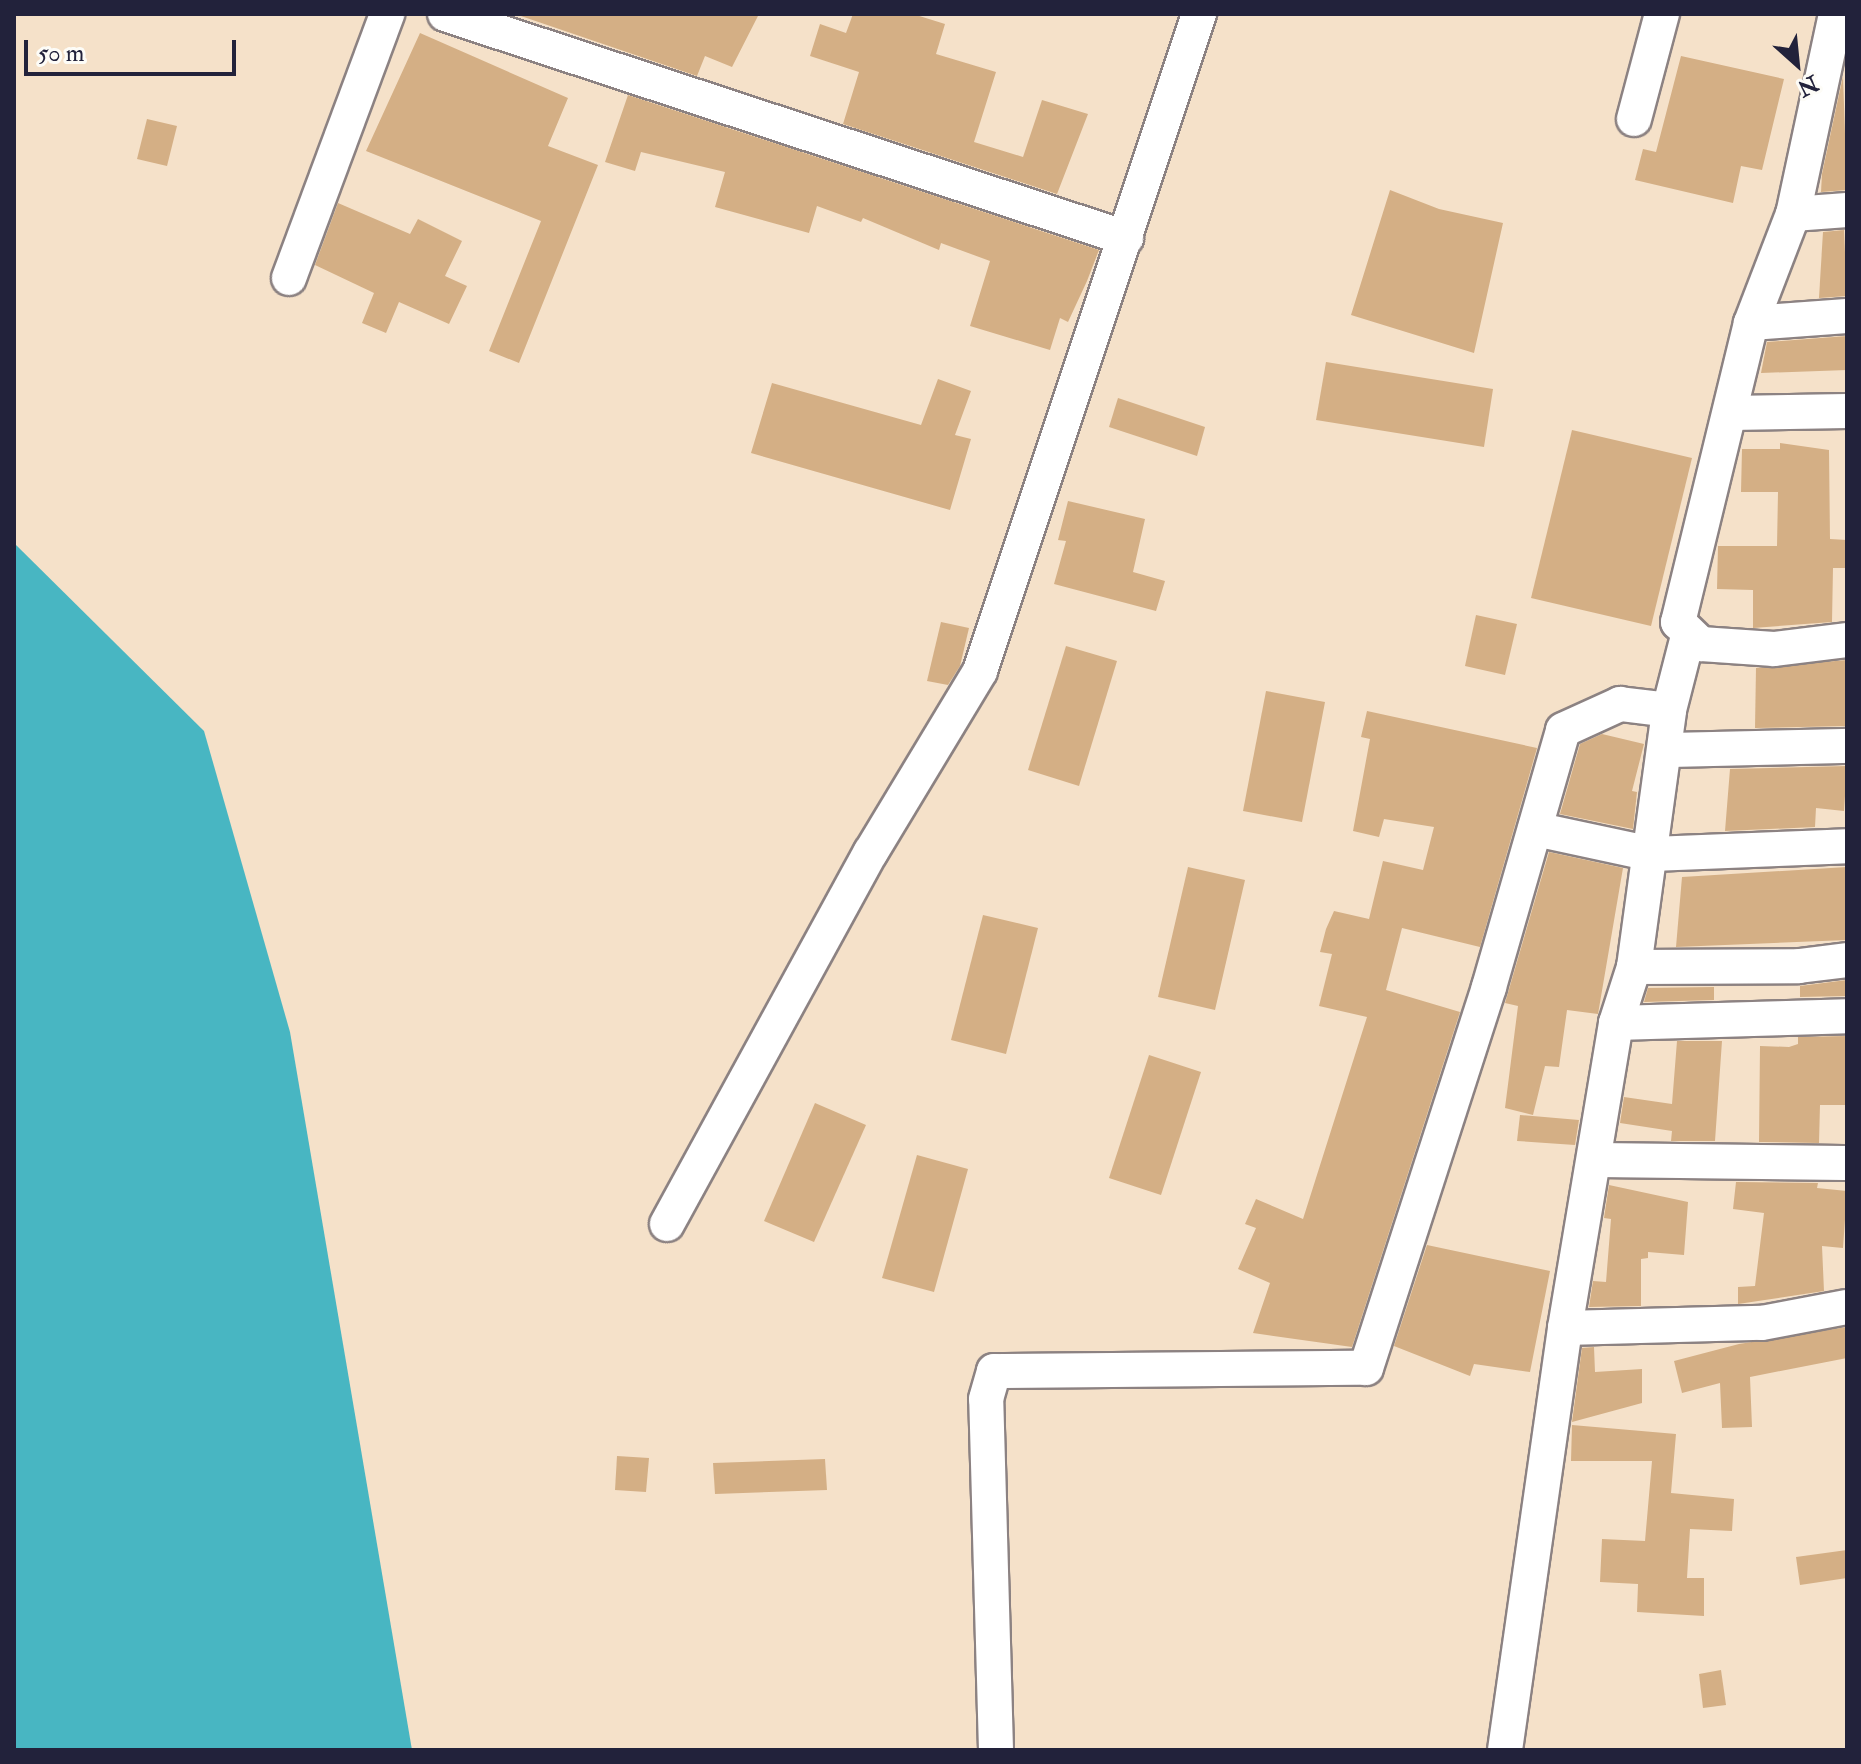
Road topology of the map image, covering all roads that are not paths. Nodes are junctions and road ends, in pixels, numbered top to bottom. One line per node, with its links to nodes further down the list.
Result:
1 (387, 14): 10 (street)
2 (445, 14): 9 (street)
3 (1199, 14): 9 (street)
4 (1662, 14): 6 (street)
5 (1836, 14): 8 (street)
6 (1634, 119)
7 (1847, 210): 8 (street)
8 (1793, 214): 12 (street)
9 (1126, 238): 29 (street)
10 (289, 278)
11 (1847, 316): 12 (street)
12 (1751, 323): 14 (street)
13 (1847, 411): 14 (street)
14 (1731, 413): 15 (street)
15 (1688, 636): 16 (street); 17 (street)
16 (1847, 640)
17 (1669, 710): 19 (street); 20 (street)
18 (1847, 746): 19 (street)
19 (1665, 750): 22 (street)
20 (1535, 829): 22 (street); 32 (street)
21 (1847, 846): 22 (street)
22 (1652, 854): 24 (street)
23 (1847, 960): 24 (street)
24 (1634, 967): 26 (street)
25 (1847, 1016): 26 (street)
26 (1616, 1023): 27 (street)
27 (1595, 1160): 28 (street); 31 (street)
28 (1847, 1163)
29 (667, 1224)
30 (1847, 1307): 31 (street)
31 (1565, 1328): 33 (street)
32 (996, 1750)
33 (1505, 1750)

